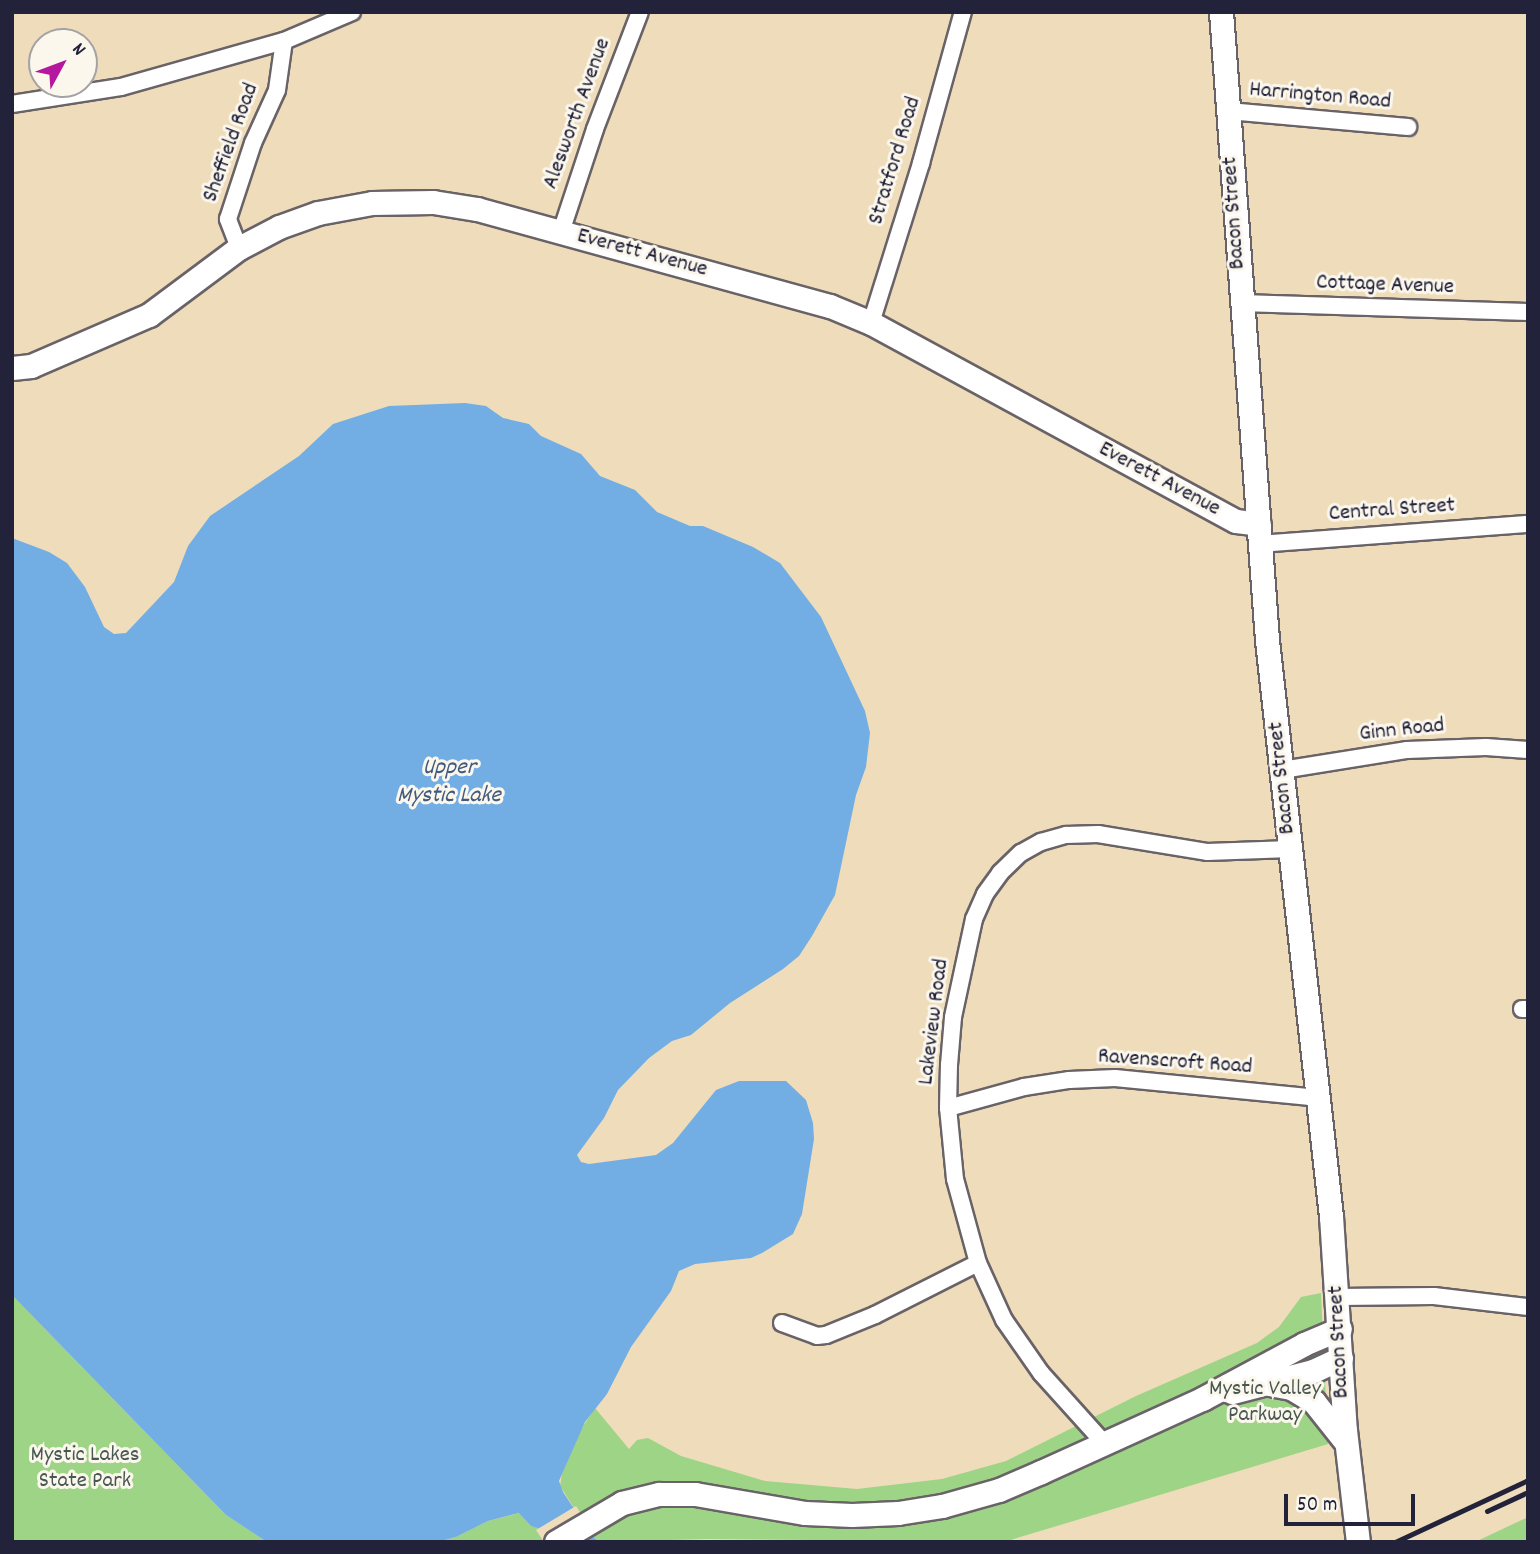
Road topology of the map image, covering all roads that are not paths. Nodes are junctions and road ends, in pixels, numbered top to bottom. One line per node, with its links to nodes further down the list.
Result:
1 (352, 12): 5 (street)
2 (640, 12): 9 (street, Alesworth Avenue)
3 (963, 12): 13 (street, Stratford Road)
4 (1221, 12): 7 (street, Bacon Street)
5 (284, 41): 6 (street); 10 (street, Sheffield Road)
6 (12, 104)
7 (1228, 111): 8 (street, Harrington Road); 11 (street, Bacon Street)
8 (1408, 127)
9 (561, 232): 10 (street, Everett Avenue); 13 (street, Everett Avenue)
10 (239, 248): 14 (street, Everett Avenue)
11 (1241, 303): 12 (street, Cottage Avenue); 16 (street, Bacon Street)
12 (1528, 312)
13 (871, 323): 16 (street, Everett Avenue)
14 (12, 368)
15 (1528, 524): 16 (street, Central Street)
16 (1260, 534): 18 (street, Bacon Street)
17 (1528, 750): 18 (street, Ginn Road)
18 (1282, 770): 19 (street, Bacon Street)
19 (1291, 849): 20 (street, Bacon Street); 21 (street, Lakeview Road)
20 (1318, 1098): 21 (street, Ravenscroft Road); 23 (street, Bacon Street)
21 (948, 1108): 22 (street, Lakeview Road)
22 (978, 1263): 25 (street); 30 (street, Lakeview Road)
23 (1338, 1297): 24 (street); 26 (street, Bacon Street)
24 (1528, 1307)
25 (782, 1323)
26 (1340, 1329): 27 (street, Bacon Street); 29 (street)
27 (1341, 1357): 28 (street); 31 (street, Bacon Street)
28 (1266, 1384): 29 (street); 31 (street)
29 (1202, 1399): 30 (street)
30 (1104, 1443): 32 (street)
31 (1347, 1447): 33 (street, Bacon Street)
32 (556, 1542)
33 (1358, 1542)

